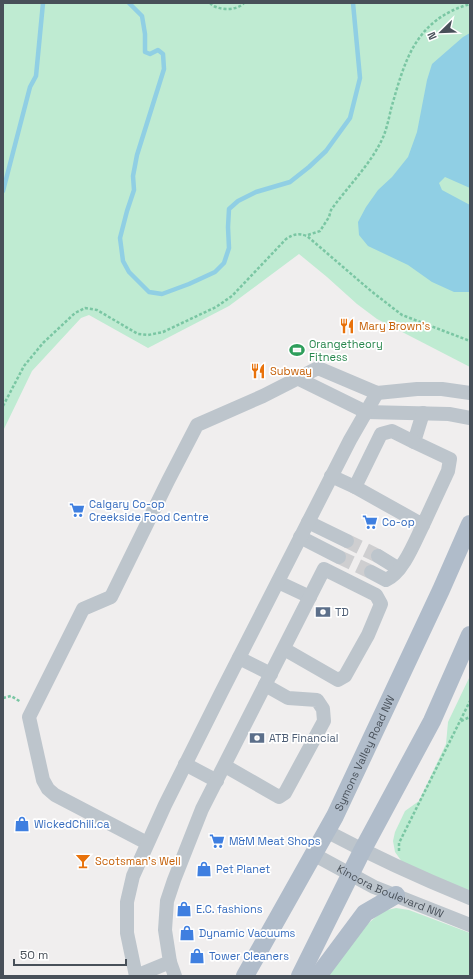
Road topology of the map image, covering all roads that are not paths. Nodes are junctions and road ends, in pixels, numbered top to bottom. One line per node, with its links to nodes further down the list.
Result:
1 (297, 378): 2 (street); 4 (street); 29 (street)
2 (377, 393): 3 (street); 4 (street)
3 (470, 393)
4 (366, 412): 5 (street); 8 (street)
5 (423, 413): 6 (street); 7 (street)
6 (470, 418)
7 (414, 442): 9 (street); 12 (street)
8 (331, 476): 9 (street); 10 (street)
9 (355, 487): 12 (street)
10 (308, 522): 13 (street); 14 (street)
11 (470, 524): 28 (main road, Symons Valley Road NW)
12 (423, 525): 17 (street)
13 (300, 537): 16 (street); 19 (street)
14 (347, 541)
15 (378, 556): 17 (street)
16 (339, 557)
17 (399, 569): 18 (street)
18 (371, 572)
19 (278, 582): 20 (street); 23 (street)
20 (310, 597): 22 (street); 22 (street)
21 (470, 635): 30 (main road)
22 (284, 649): 24 (street)
23 (239, 658): 24 (street); 25 (street)
24 (268, 680): 26 (street); 26 (street)
25 (185, 764): 27 (street); 29 (street)
26 (225, 766): 27 (street)
27 (217, 781): 36 (street)
28 (326, 832): 30 (street); 31 (main road, Symons Valley Road NW)
29 (147, 843): 37 (street)
30 (362, 851): 32 (main road); 34 (street)
31 (313, 854): 32 (street, Kincora Boulevard NW); 39 (main road, Symons Valley Road NW)
32 (351, 875): 33 (street, Kincora Boulevard NW); 40 (main road)
33 (396, 895): 35 (street, Kincora Boulevard NW); 41 (main road)
34 (470, 898)
35 (470, 925)
36 (170, 962): 37 (street); 38 (street)
37 (136, 976)
38 (175, 976)
39 (245, 976)
40 (300, 976)
41 (318, 976)

